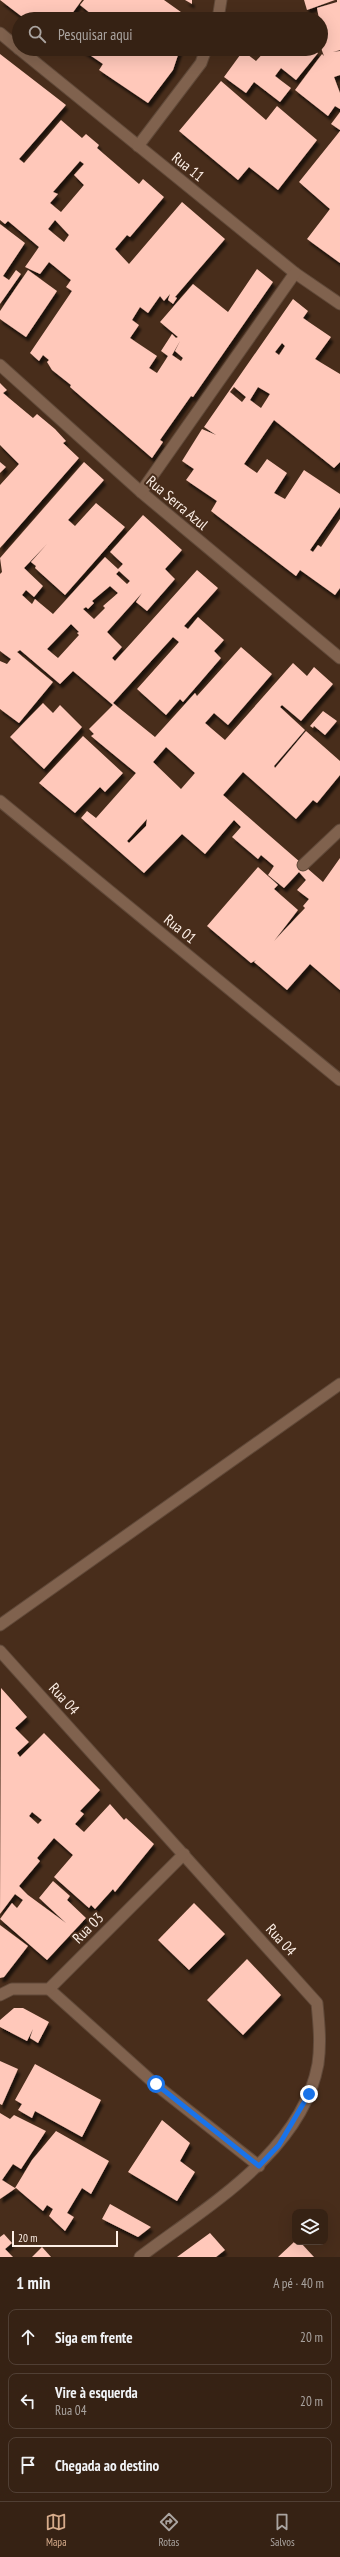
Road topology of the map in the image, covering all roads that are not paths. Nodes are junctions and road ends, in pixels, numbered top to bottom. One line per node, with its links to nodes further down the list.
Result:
1 (221, 0): 2 (street)
2 (219, 12)
3 (0, 33): 4 (street, Rua 11)
4 (12, 43)
5 (28, 56): 7 (street, Rua 11)
6 (204, 56): 7 (street)
7 (138, 146): 8 (street, Rua 11)
8 (295, 273): 9 (street, Rua 11); 11 (street)
9 (340, 304)
10 (0, 365): 11 (street, Rua Serra Azul)
11 (141, 492): 12 (street, Rua Serra Azul)
12 (340, 658)
13 (0, 801): 16 (street, Rua 01)
14 (340, 830): 15 (street)
15 (303, 866)
16 (340, 1080)
17 (340, 1384): 18 (street)
18 (0, 1625)
19 (0, 1651): 20 (street, Rua 04)
20 (184, 1854): 21 (street, Rua 03); 23 (street, Rua 04)
21 (49, 1989): 22 (street); 23 (street)
22 (0, 1995)
23 (259, 2166): 24 (street, Rua 04)
24 (140, 2257)

